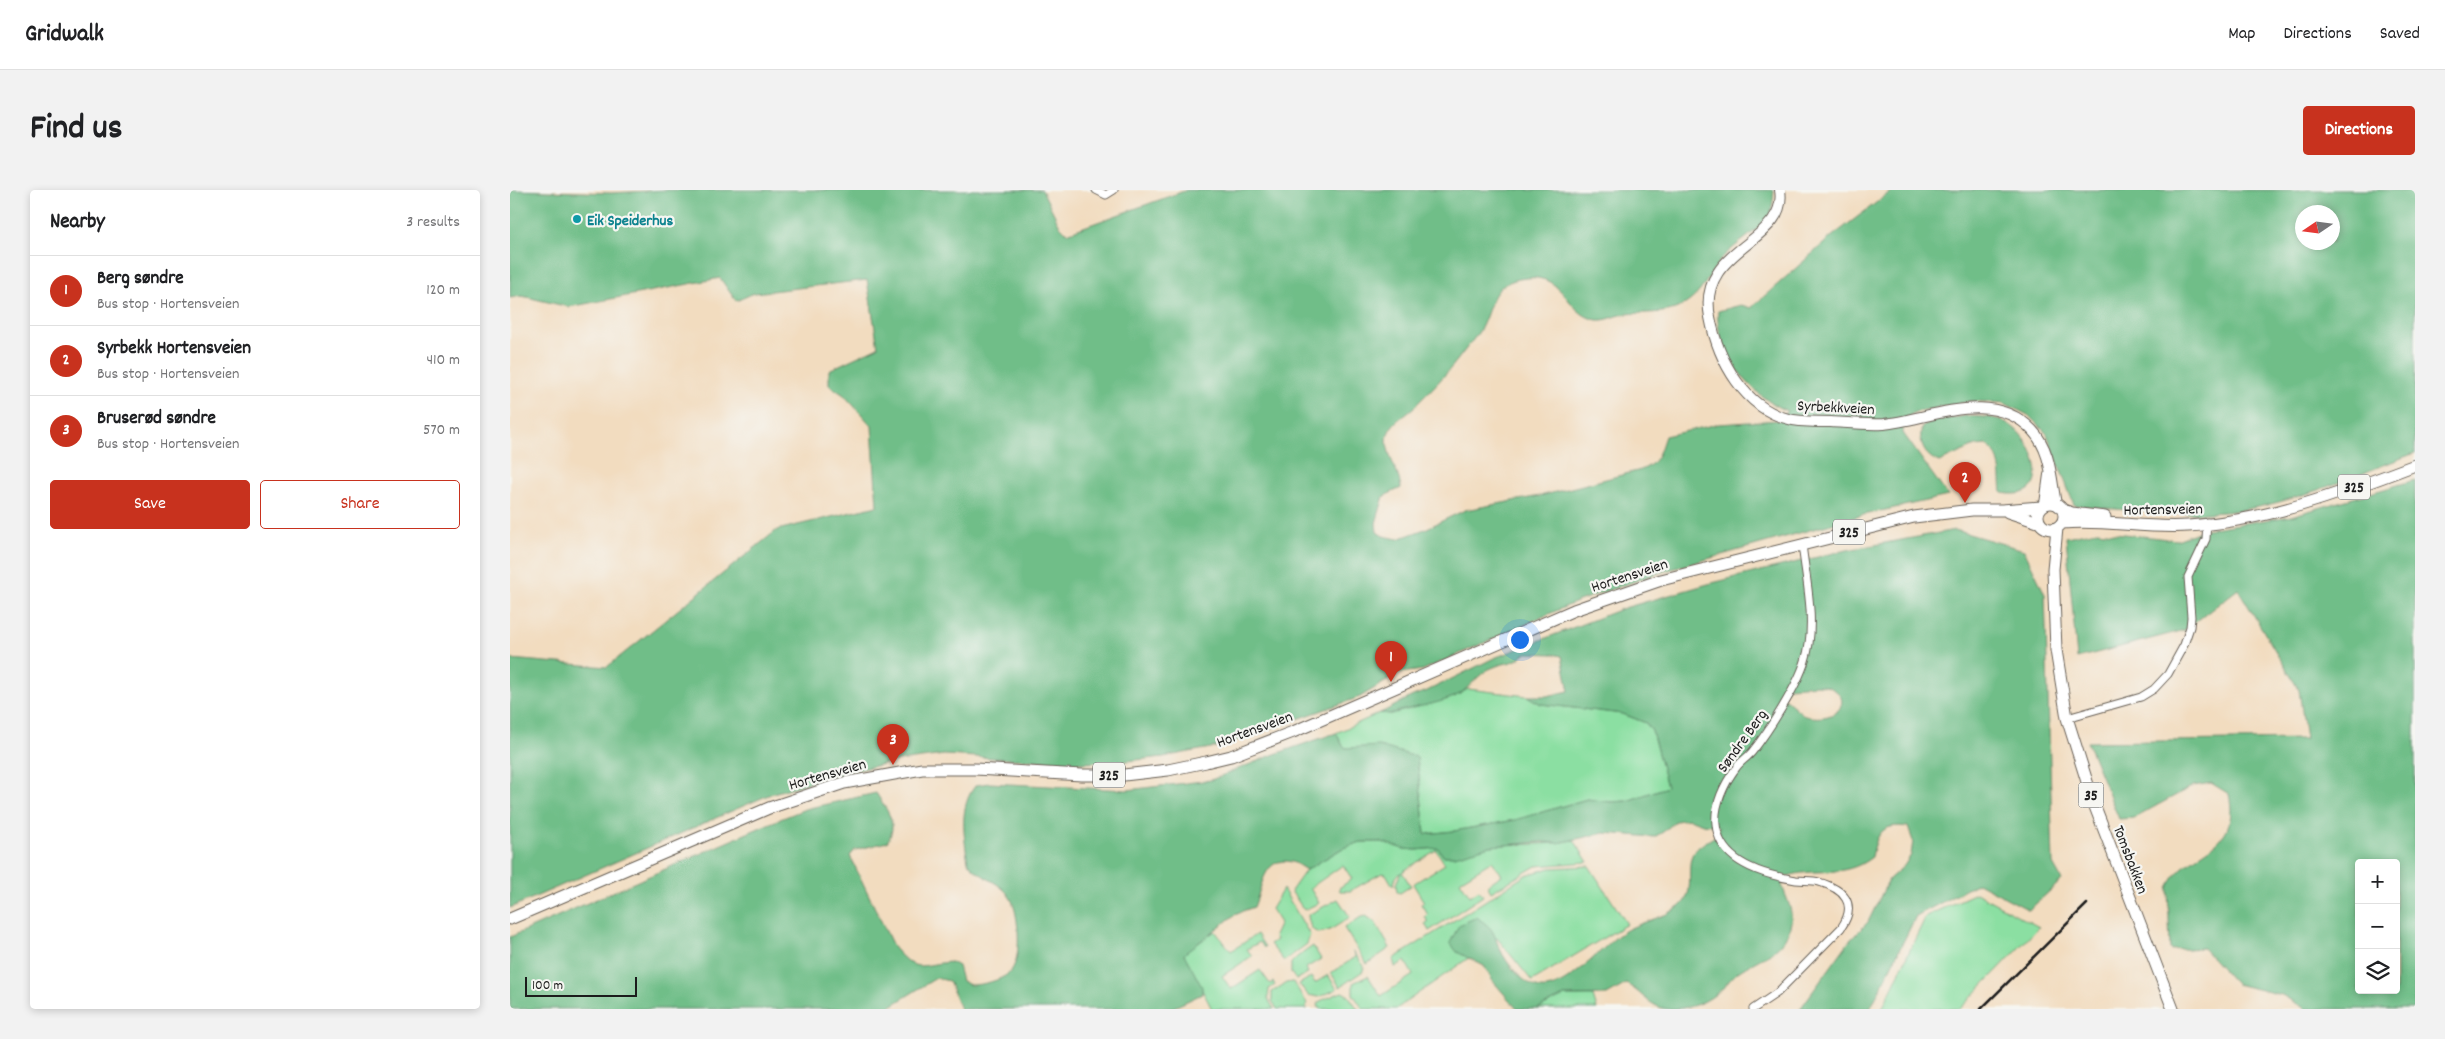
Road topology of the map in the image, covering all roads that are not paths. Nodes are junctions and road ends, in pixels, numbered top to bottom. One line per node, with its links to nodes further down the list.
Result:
1 (1096, 190): 2 (street)
2 (1114, 190)
3 (1780, 190): 5 (main road, Syrbekkveien)
4 (2415, 465): 7 (main road, Hortensveien / 325)
5 (2051, 506): 6 (main road, Hortensveien / 325); 7 (main road, Hortensveien / 325); 8 (main road); 8 (main road)
6 (2002, 510): 8 (main road, Hortensveien / 325); 9 (main road, Hortensveien / 325)
7 (2206, 522): 8 (main road, Hortensveien / 325); 10 (street)
8 (2051, 526): 10 (main road, Tomsbakken / 35)
9 (1802, 544): 11 (main road, Hortensveien / 325); 12 (street, Søndre Berg)
10 (2067, 718): 13 (main road, Tomsbakken / 35)
11 (510, 919)
12 (1753, 1009)
13 (2173, 1009)

